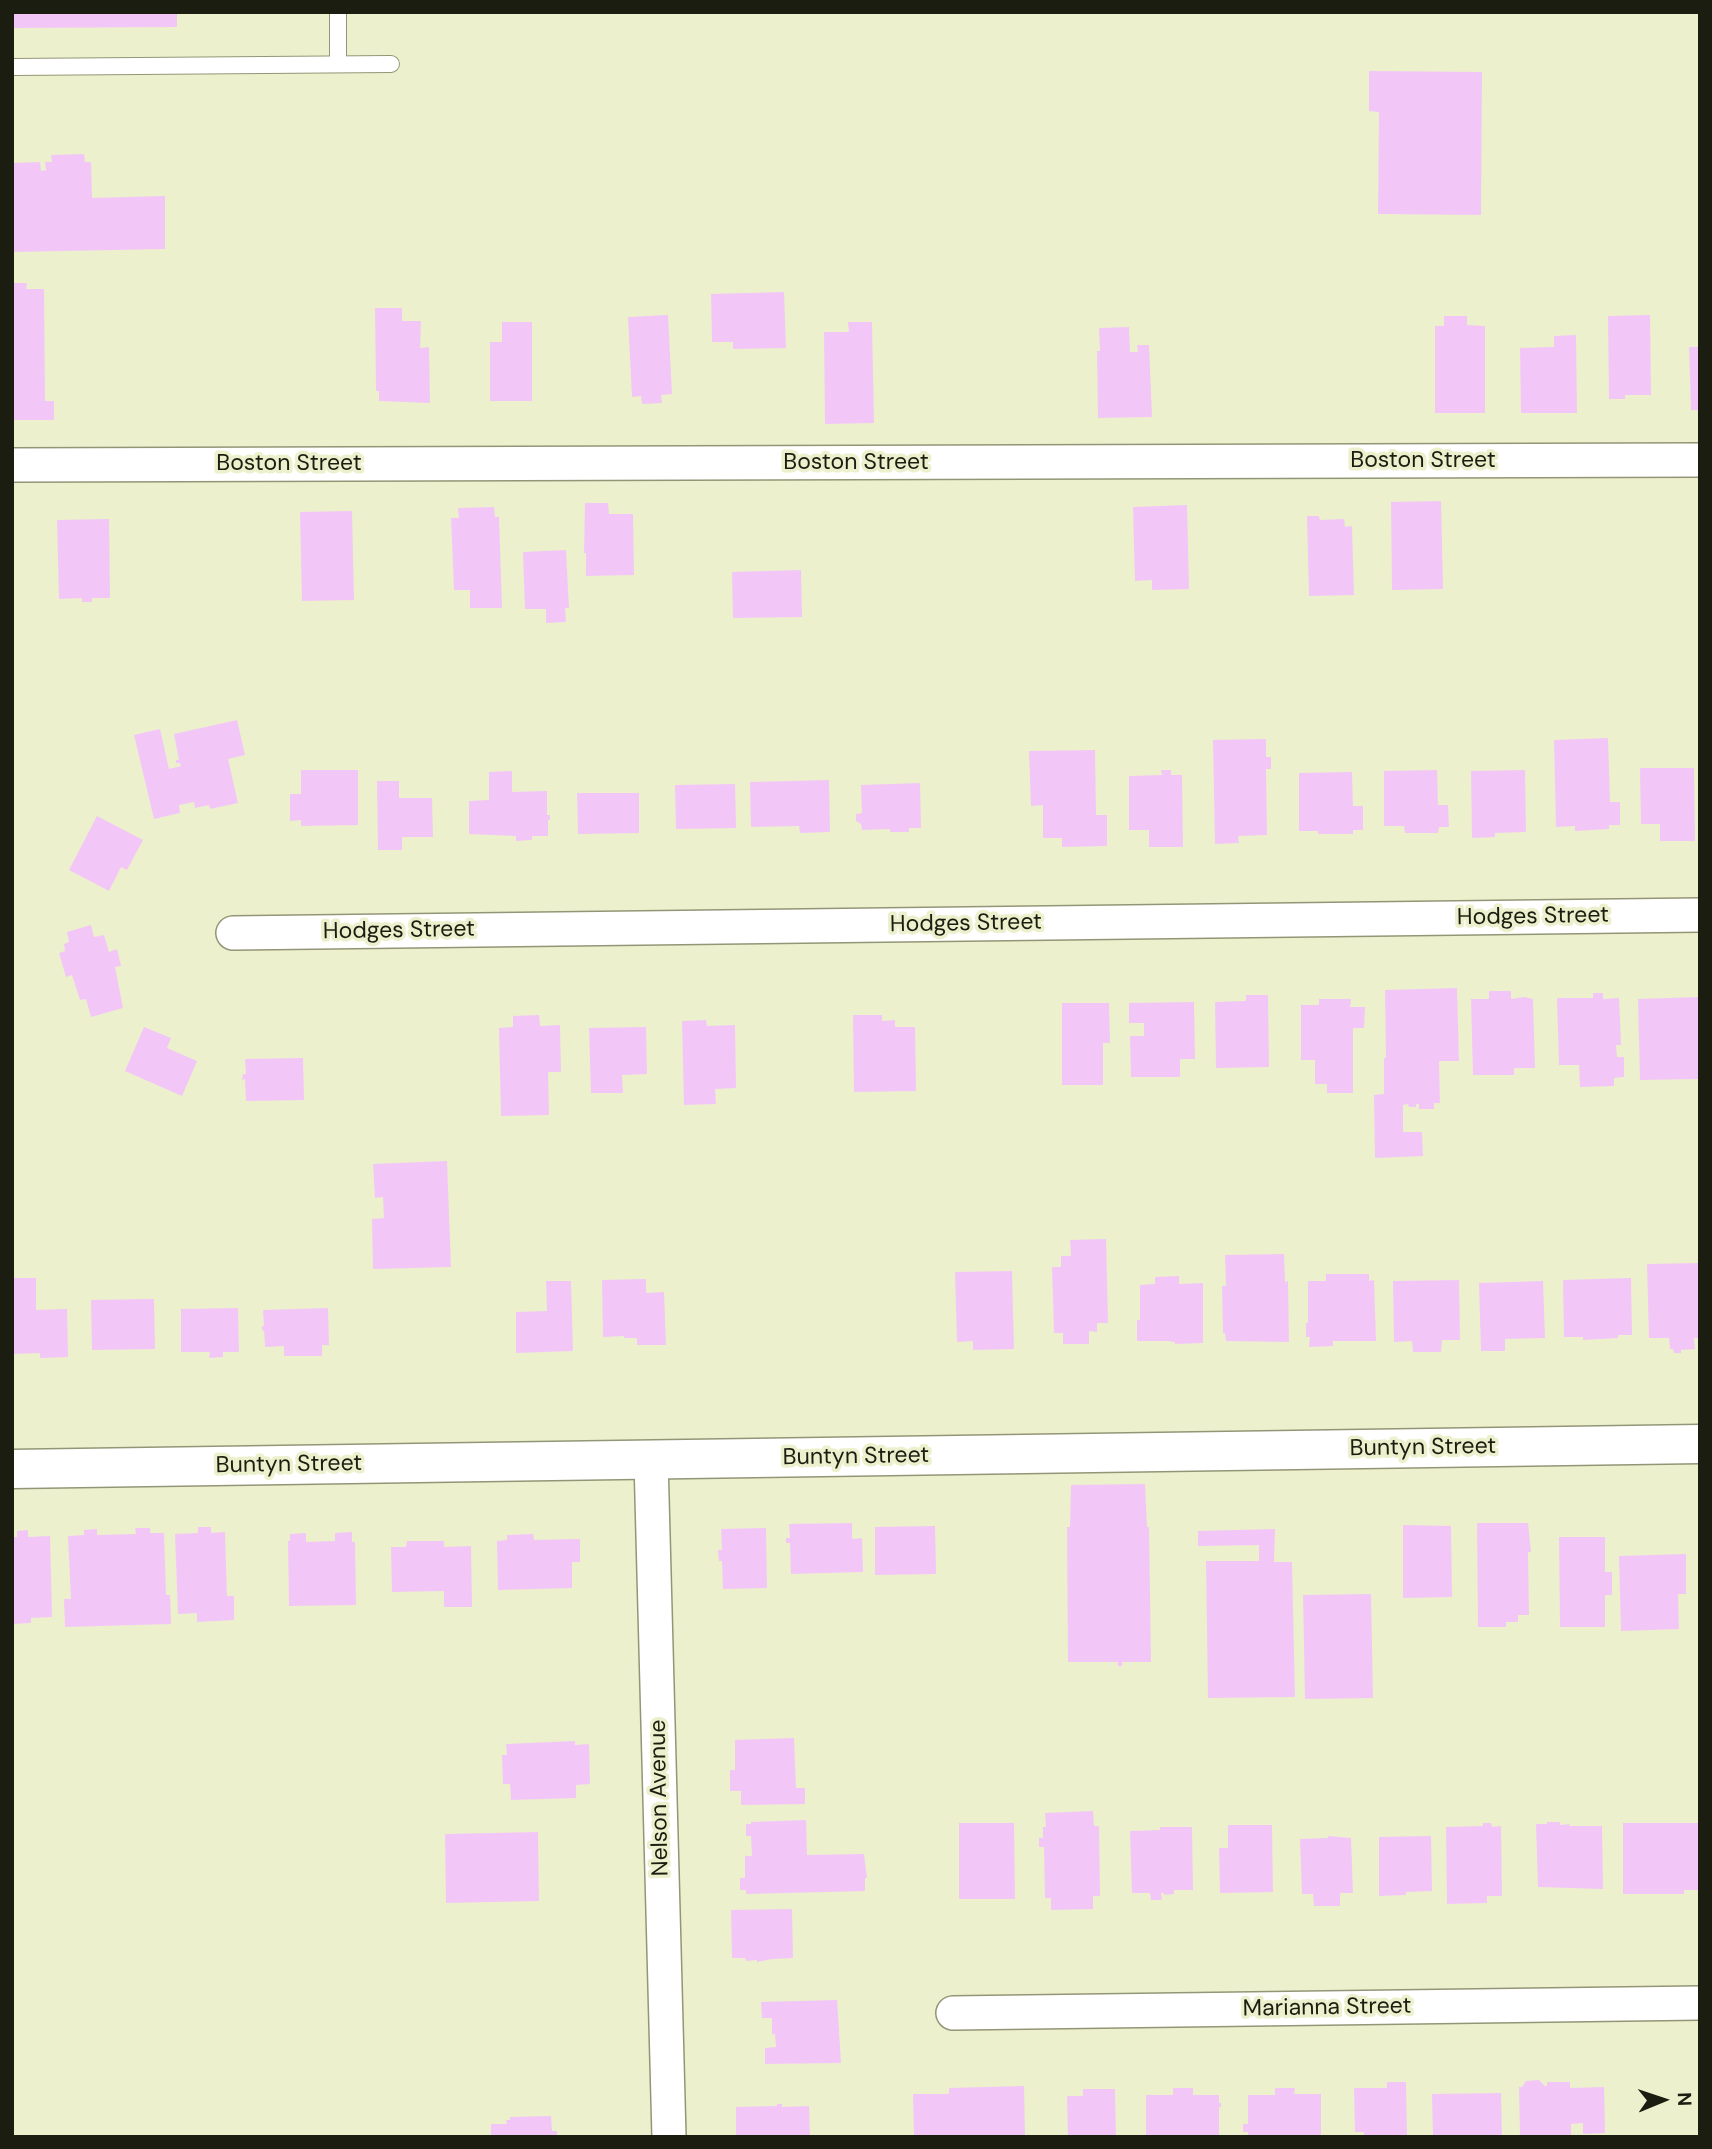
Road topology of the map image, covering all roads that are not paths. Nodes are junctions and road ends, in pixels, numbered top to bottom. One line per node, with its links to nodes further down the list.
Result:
1 (338, 12): 2 (lane)
2 (338, 64): 3 (lane); 4 (lane)
3 (391, 64)
4 (12, 67)
5 (1700, 460): 6 (street, Boston Street)
6 (12, 465)
7 (1700, 915): 8 (street, Hodges Street)
8 (233, 933)
9 (1700, 1444): 10 (street, Buntyn Street)
10 (651, 1460): 11 (street, Buntyn Street); 14 (street, Nelson Avenue)
11 (12, 1469)
12 (1700, 2003): 13 (street, Marianna Street)
13 (953, 2013)
14 (668, 2137)

